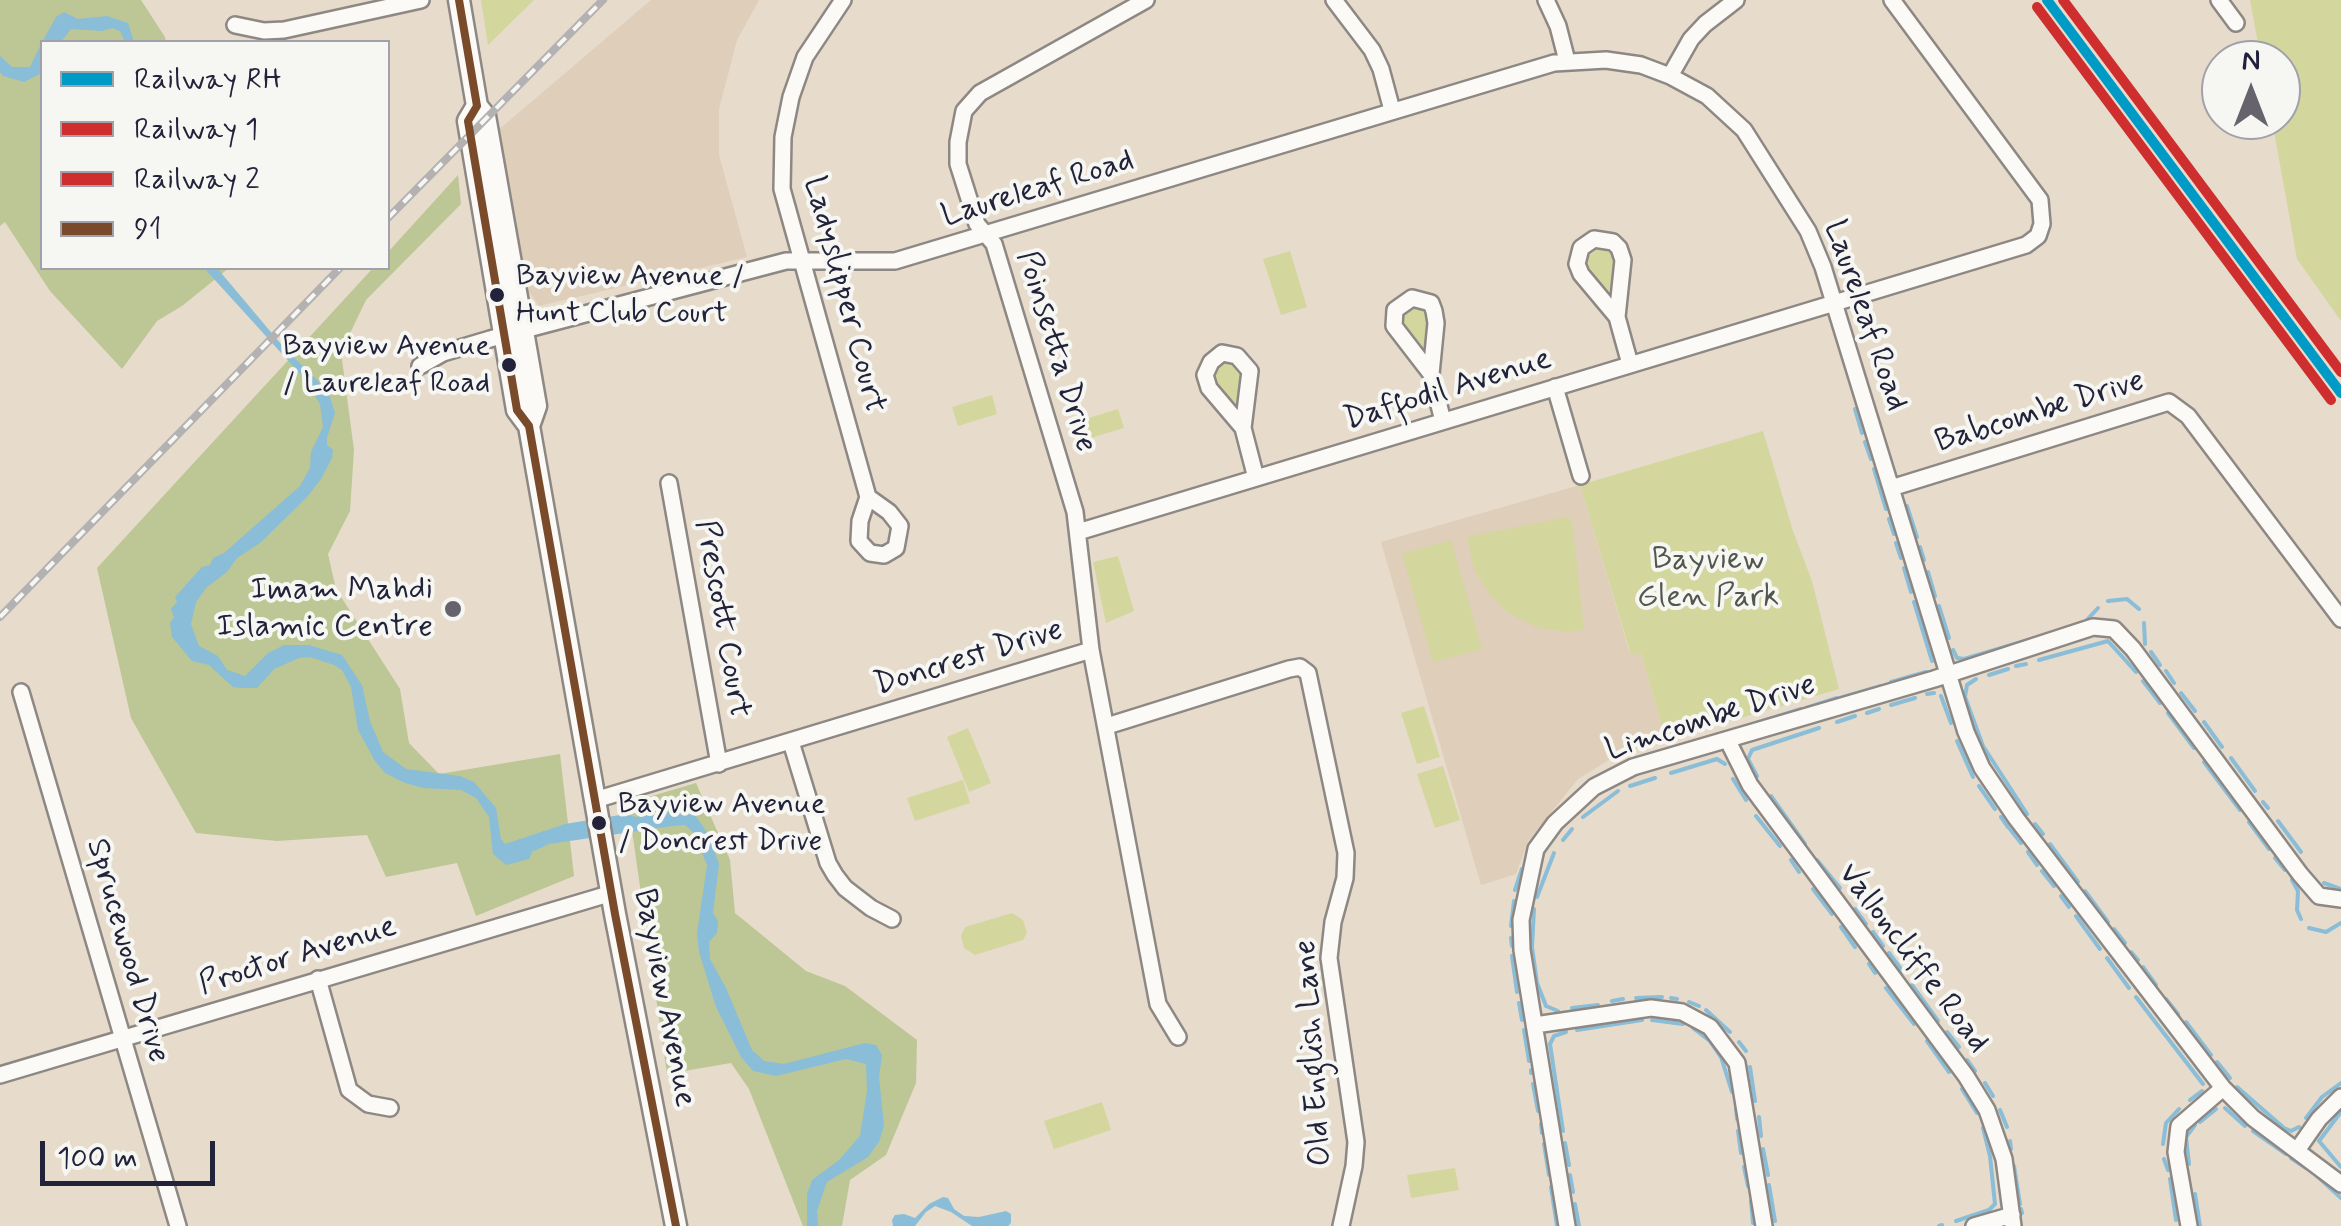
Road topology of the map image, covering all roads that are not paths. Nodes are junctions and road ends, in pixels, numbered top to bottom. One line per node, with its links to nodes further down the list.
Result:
1 (421, 0): 11 (street)
2 (458, 0): 19 (main road, Bayview Avenue)
3 (843, 0): 16 (street, Ladyslipper Court)
4 (1146, 0): 15 (street, Poinsetta Drive)
5 (1334, 0): 14 (street)
6 (1546, 0): 12 (street)
7 (1736, 0): 13 (street)
8 (1892, 0): 17 (street, Daffodil Avenue)
9 (2218, 0): 10 (street)
10 (2236, 23)
11 (235, 25)
12 (1567, 61): 13 (street, Laureleaf Road); 14 (street, Laureleaf Road)
13 (1670, 76): 17 (street, Laureleaf Road)
14 (1392, 110): 15 (street, Laureleaf Road)
15 (986, 236): 16 (street, Laureleaf Road); 31 (street, Poinsetta Drive)
16 (800, 259): 19 (street, Laureleaf Road); 30 (street, Ladyslipper Court)
17 (1834, 302): 20 (street, Daffodil Avenue); 29 (street, Laureleaf Road)
18 (1616, 317): 18 (street); 20 (street)
19 (514, 333): 21 (street, Laureleaf Road); 40 (main road, Bayview Avenue)
20 (1630, 364): 23 (street, Daffodil Avenue)
21 (420, 366)
22 (1430, 374): 22 (street); 24 (street)
23 (1555, 387): 24 (street, Daffodil Avenue); 26 (street)
24 (1443, 421): 27 (street, Daffodil Avenue)
25 (1243, 428): 27 (street)
26 (1580, 476)
27 (1256, 478): 31 (street, Daffodil Avenue)
28 (668, 483): 39 (street, Prescott Court)
29 (1892, 488): 32 (street, Babcombe Drive); 34 (street, Laureleaf Road)
30 (868, 497)
31 (1078, 532): 33 (street, Poinsetta Drive)
32 (2341, 619)
33 (1091, 650): 36 (street, Doncrest Drive); 38 (street, Doncrest Drive)
34 (1948, 675): 37 (street, Limcombe Drive); 42 (street); 49 (street, Laureleaf Road)
35 (21, 692): 47 (street, Sprucewood Drive)
36 (1107, 726): 46 (street, Doncrest Drive); 57 (street, Old English Lane)
37 (1728, 740): 45 (street, Limcombe Drive); 54 (street, Valloncliffe Road)
38 (791, 742): 39 (street, Doncrest Drive); 43 (street)
39 (720, 764): 40 (street, Doncrest Drive)
40 (596, 805): 41 (main road, Bayview Avenue)
41 (612, 893): 44 (street, Proctor Avenue); 56 (main road, Bayview Avenue)
42 (2341, 900)
43 (892, 918)
44 (318, 979): 47 (street, Proctor Avenue); 51 (street)
45 (1535, 1026): 58 (street, Limcombe Drive); 59 (street)
46 (1178, 1037)
47 (121, 1038): 48 (street, Proctor Avenue); 55 (street, Sprucewood Drive)
48 (0, 1075)
49 (2223, 1088): 52 (street, Laureleaf Road); 61 (street)
50 (2341, 1097): 52 (street)
51 (390, 1108)
52 (2298, 1149): 53 (street, Laureleaf Road)
53 (2341, 1184)
54 (2013, 1220): 60 (street)
55 (178, 1226)
56 (676, 1226)
57 (1341, 1226)
58 (1567, 1226)
59 (1764, 1226)
60 (1974, 1226)
61 (2188, 1226)

